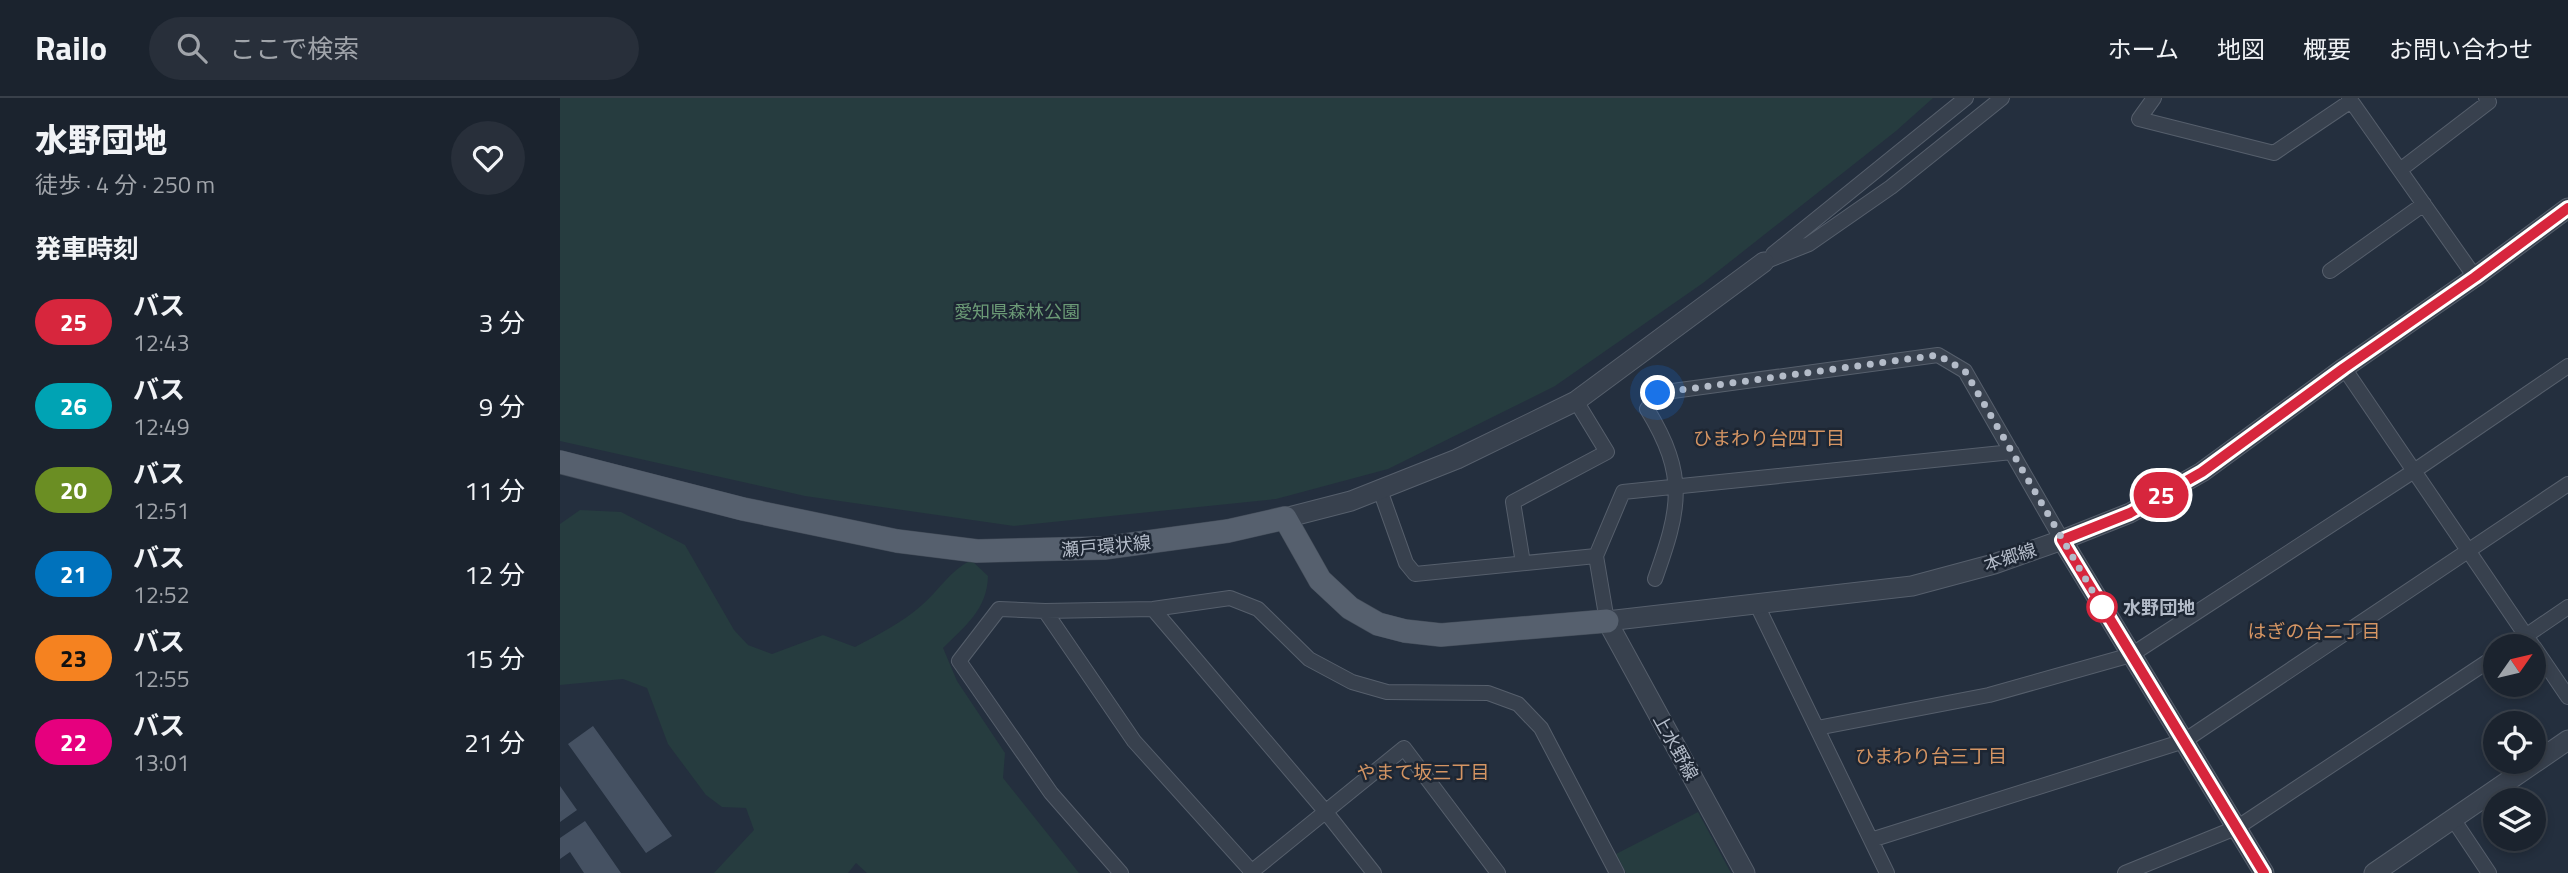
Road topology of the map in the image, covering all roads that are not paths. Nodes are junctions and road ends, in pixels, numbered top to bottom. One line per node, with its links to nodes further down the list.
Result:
1 (1966, 98): 9 (street)
2 (2002, 98): 9 (street)
3 (2154, 98): 5 (street)
4 (2486, 98): 6 (street)
5 (2350, 100): 6 (street)
6 (2400, 170): 7 (street)
7 (2424, 204): 10 (street); 11 (street)
8 (2568, 208): 11 (street, 本郷線)
9 (1764, 262): 14 (street)
10 (2330, 271)
11 (2475, 277): 13 (street, 本郷線)
12 (2568, 366): 17 (street)
13 (2344, 368): 17 (street); 22 (street, 本郷線)
14 (1576, 401): 20 (street); 25 (street)
15 (2012, 452): 19 (street); 19 (street); 22 (street)
16 (560, 462): 21 (main road, 瀬戸環状線)
17 (2414, 471): 23 (street); 34 (street)
18 (2568, 484): 23 (street)
19 (1677, 486): 24 (street); 26 (street)
20 (1380, 490): 21 (street); 25 (street)
21 (1285, 518): 31 (main road)
22 (2062, 540): 27 (street, 本郷線); 34 (street)
23 (2469, 552): 32 (street); 40 (street)
24 (1595, 556): 25 (street); 31 (street)
25 (1523, 563)
26 (1655, 579)
27 (1756, 603): 31 (street, 本郷線); 38 (street)
28 (2568, 607): 33 (street)
29 (1153, 609): 30 (street); 41 (street); 49 (street)
30 (1045, 611): 45 (street); 46 (street)
31 (1606, 621): 50 (street, 上水野線)
32 (2525, 634)
33 (2540, 634)
34 (2131, 655): 38 (street); 40 (street)
35 (2483, 665): 43 (street)
36 (2546, 665): 37 (street)
37 (2568, 697)
38 (1817, 728): 44 (street)
39 (2568, 740): 42 (street)
40 (2184, 741): 43 (street); 44 (street)
41 (1325, 811): 46 (street); 47 (street); 48 (street)
42 (2454, 819): 54 (street); 55 (street)
43 (2238, 827): 52 (street); 53 (street)
44 (1871, 840): 51 (street)
45 (1121, 873)
46 (1252, 873)
47 (1374, 873)
48 (1498, 873)
49 (1617, 873)
50 (1745, 873)
51 (1887, 873)
52 (2125, 873)
53 (2264, 873)
54 (2374, 873)
55 (2489, 873)

